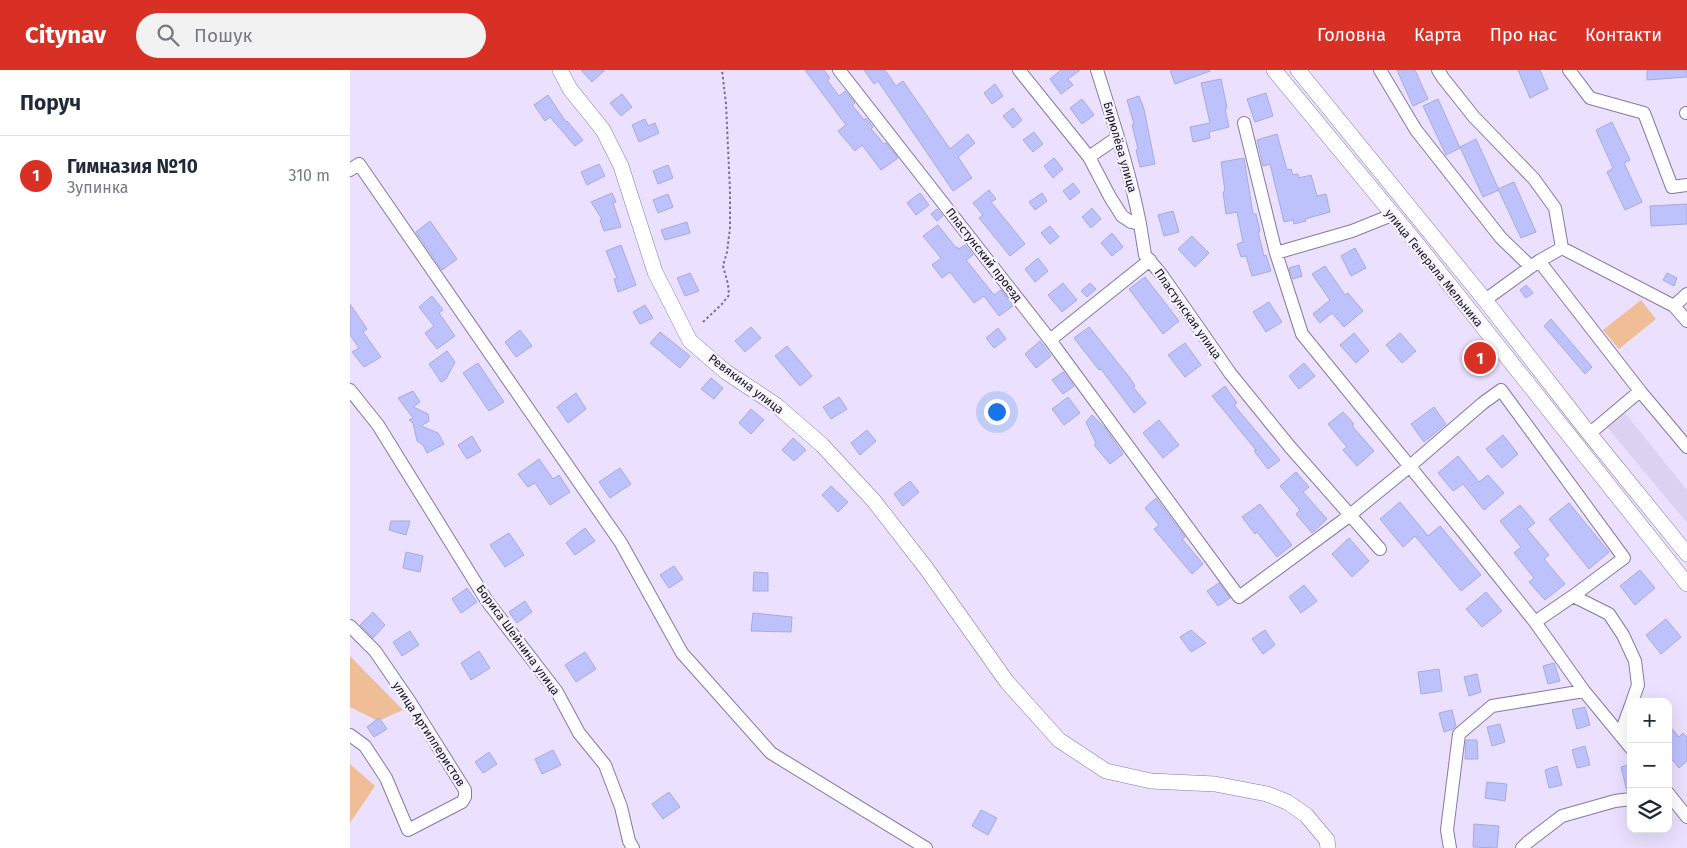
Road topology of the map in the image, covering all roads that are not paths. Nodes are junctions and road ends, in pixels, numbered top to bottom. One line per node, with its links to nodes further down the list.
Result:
1 (560, 70): 50 (main road, Ревякина улица)
2 (840, 70): 26 (street, Пластунский проезд)
3 (1019, 70): 12 (street)
4 (1097, 70): 11 (street, Бирюлёва улица)
5 (1274, 70): 15 (main road, улица Генерала Мельника)
6 (1298, 70): 22 (main road, улица Генерала Мельника)
7 (1380, 70): 20 (street)
8 (1438, 70): 17 (street)
9 (1569, 70): 14 (street)
10 (1244, 123): 18 (street)
11 (1118, 137): 12 (street); 16 (street, Бирюлёва улица)
12 (1089, 157): 16 (street)
13 (350, 170): 49 (street)
14 (1687, 185)
15 (1392, 215): 18 (street); 24 (main road, улица Генерала Мельника)
16 (1140, 224): 19 (street, Пластунская улица)
17 (1562, 248): 20 (street); 23 (street)
18 (1276, 253): 31 (street)
19 (1150, 260): 26 (street); 32 (street, Пластунская улица)
20 (1535, 264): 22 (street); 28 (street)
21 (1687, 294): 23 (street)
22 (1485, 300): 24 (main road); 29 (main road, улица Генерала Мельника)
23 (1674, 306): 25 (street)
24 (1470, 312): 35 (main road, улица Генерала Мельника)
25 (1687, 320)
26 (1050, 340): 32 (street, Пластунский проезд)
27 (350, 390): 48 (street, Бориса Шейнина улица)
28 (1640, 392): 29 (street); 30 (street)
29 (1589, 434): 34 (main road, улица Генерала Мельника)
30 (1687, 447)
31 (1410, 466): 32 (street); 36 (street); 37 (street)
32 (1350, 515): 33 (street, Пластунская улица)
33 (1380, 549)
34 (1687, 554)
35 (1687, 584)
36 (1573, 596): 37 (street); 40 (street)
37 (1535, 622): 39 (street)
38 (350, 626): 42 (street, улица Артиллеристов)
39 (1584, 691): 43 (street); 51 (street)
40 (1633, 698)
41 (1627, 715): 43 (street)
42 (350, 735)
43 (1620, 735): 44 (street)
44 (1627, 743)
45 (1672, 798): 47 (street)
46 (1627, 800): 52 (street)
47 (1687, 817)
48 (632, 848)
49 (926, 848)
50 (1328, 848)
51 (1450, 848)
52 (1522, 848)

